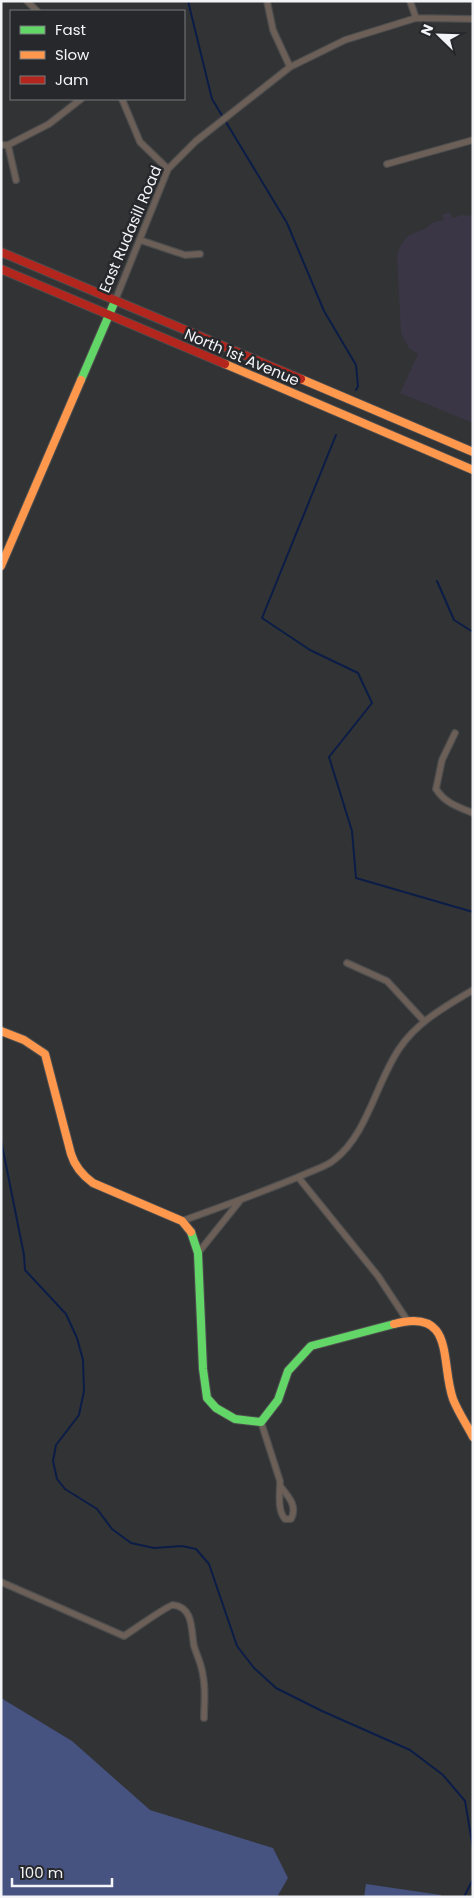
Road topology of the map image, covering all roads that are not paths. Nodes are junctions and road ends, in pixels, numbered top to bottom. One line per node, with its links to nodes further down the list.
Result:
1 (27, 1): 4 (street)
2 (268, 1): 7 (street)
3 (410, 1): 5 (street)
4 (36, 10)
5 (416, 18): 6 (street, East Rudasill Road); 7 (street, East Rudasill Road)
6 (473, 19)
7 (290, 67): 14 (street, East Rudasill Road)
8 (80, 100): 12 (street)
9 (122, 100): 14 (street)
10 (473, 140): 13 (street)
11 (1, 145): 12 (street)
12 (8, 145): 15 (street)
13 (387, 164)
14 (168, 169): 16 (street, East Rudasill Road)
15 (16, 180)
16 (140, 240): 18 (street); 20 (street, East Rudasill Road)
17 (1, 252): 20 (street, North 1st Avenue)
18 (200, 254)
19 (1, 269): 21 (street, North 1st Avenue)
20 (115, 301): 21 (street, East Rudasill Road); 22 (street, North 1st Avenue)
21 (108, 316): 23 (street, North 1st Avenue); 24 (street, East Rudasill Road)
22 (473, 452)
23 (473, 470)
24 (1, 566)
25 (456, 733): 26 (street)
26 (473, 813)
27 (346, 963): 29 (street)
28 (473, 990): 29 (street)
29 (424, 1021): 31 (street)
30 (1, 1031): 33 (street)
31 (298, 1177): 32 (street); 35 (street)
32 (239, 1202): 33 (street); 34 (street)
33 (182, 1221): 34 (street)
34 (198, 1253): 36 (street)
35 (407, 1320): 36 (street); 37 (street)
36 (261, 1422): 38 (street)
37 (473, 1437)
38 (280, 1486): 38 (street)
39 (1, 1582): 40 (street)
40 (204, 1718)

